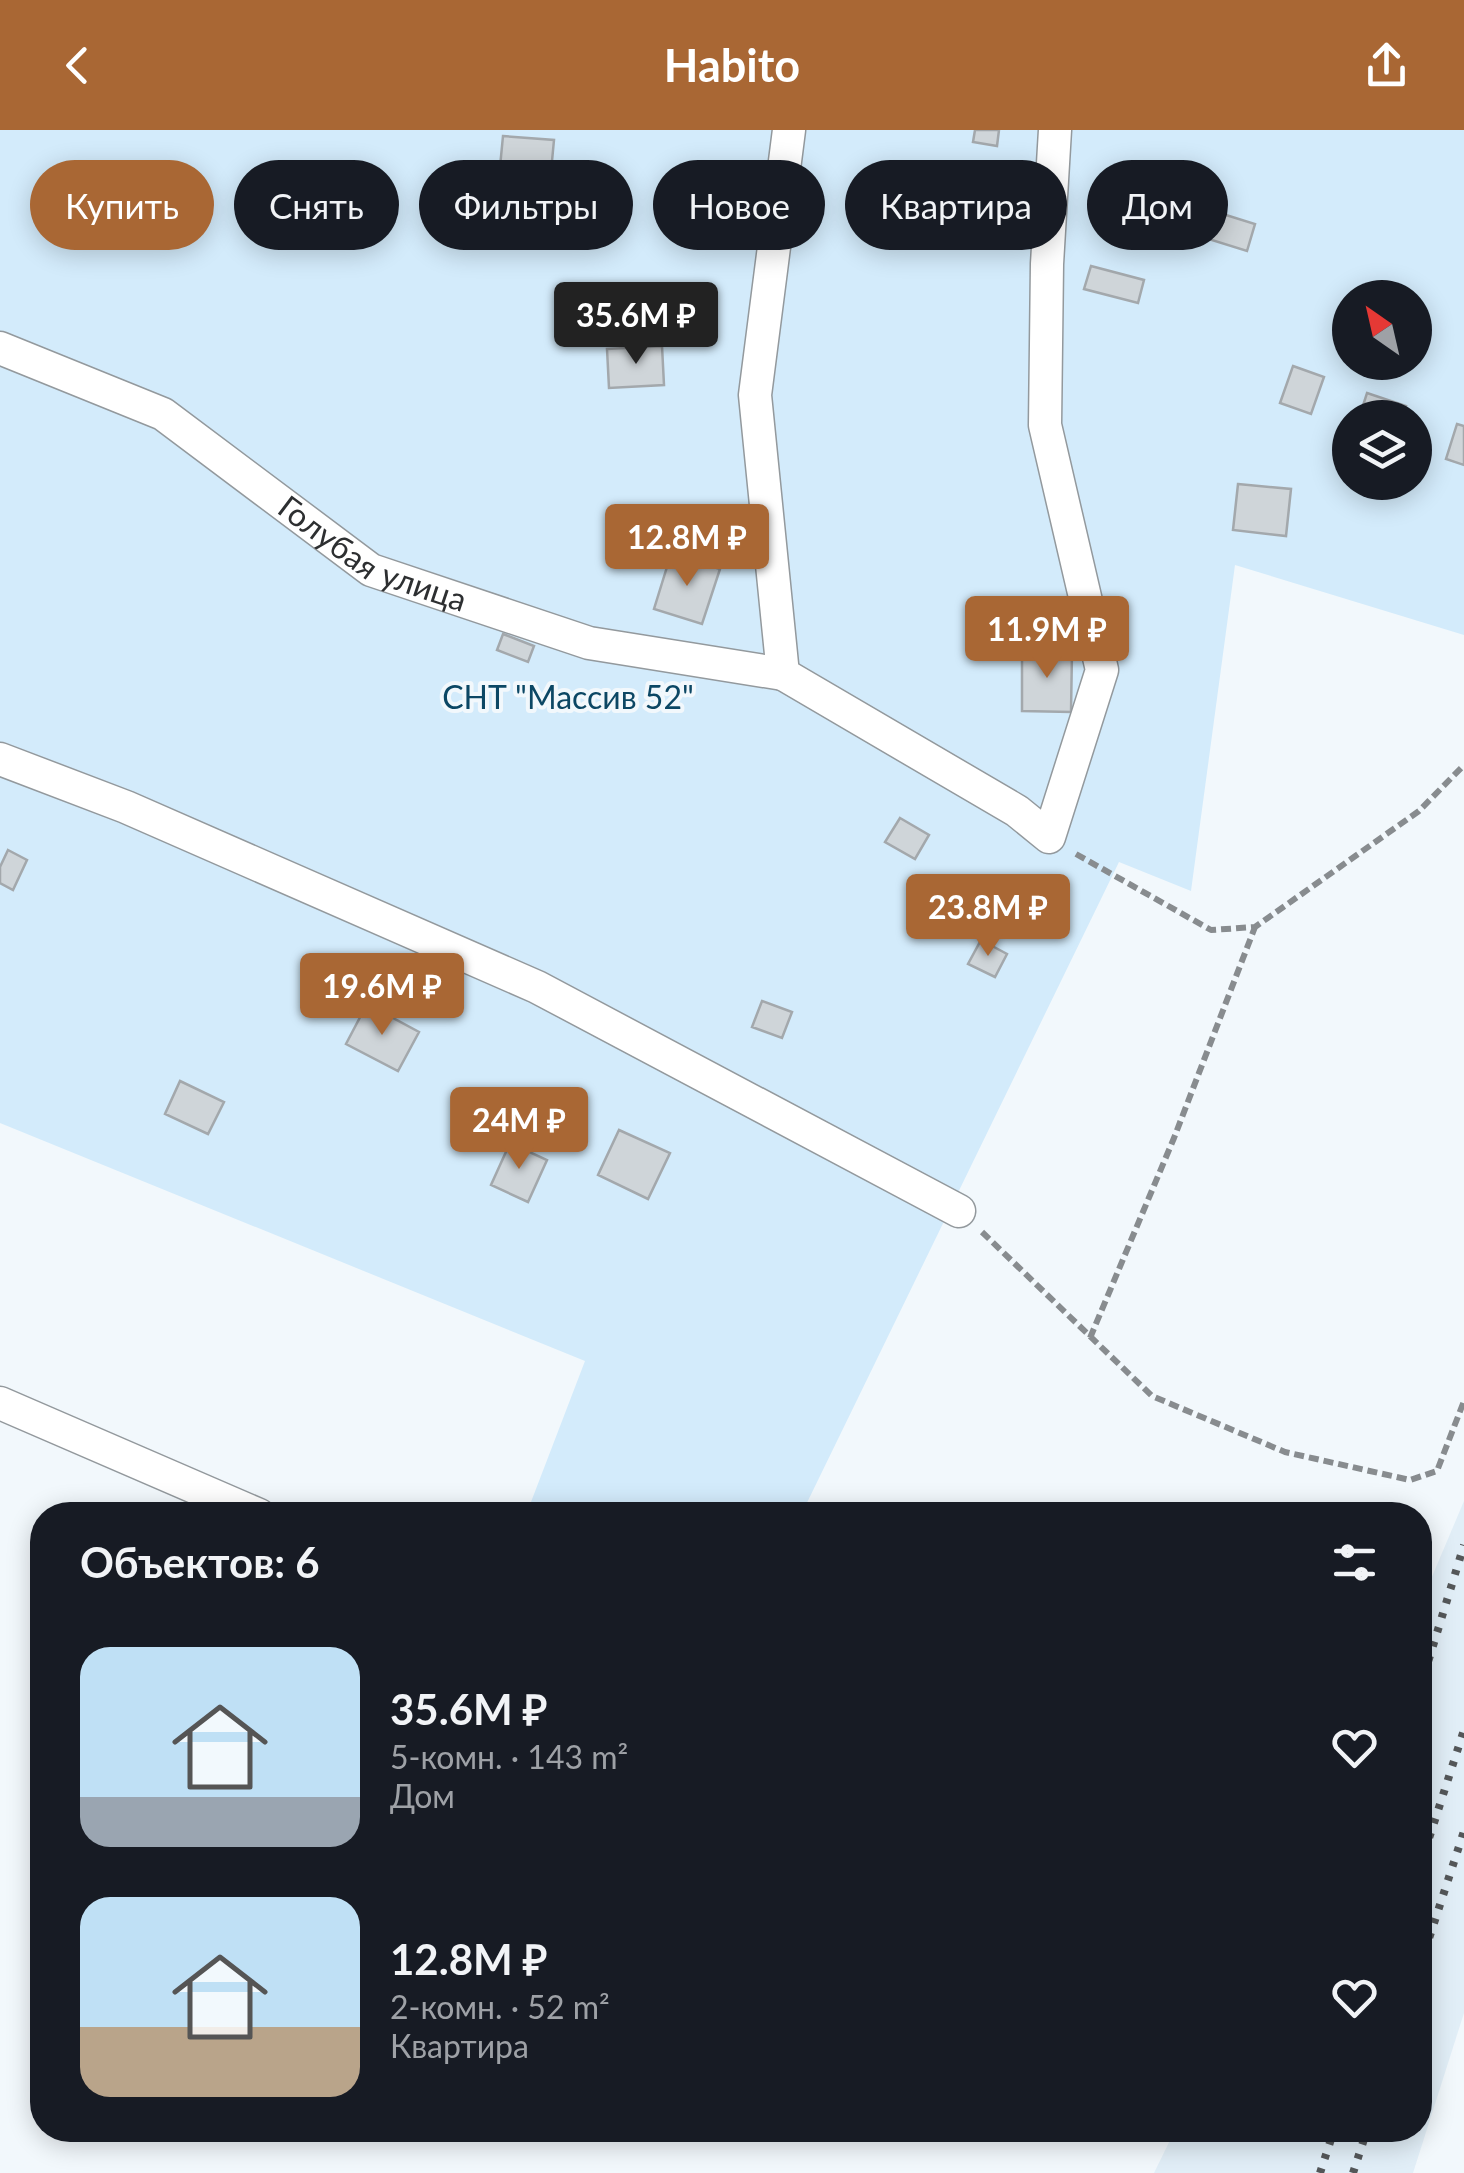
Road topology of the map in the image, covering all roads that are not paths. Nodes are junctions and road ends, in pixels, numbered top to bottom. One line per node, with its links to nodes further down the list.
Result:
1 (789, 130): 4 (lane)
2 (1055, 130): 4 (lane)
3 (0, 348): 4 (lane, Голубая улица)
4 (783, 674)
5 (0, 759): 6 (lane)
6 (959, 1211)
7 (0, 1403): 8 (lane)
8 (229, 1502)

